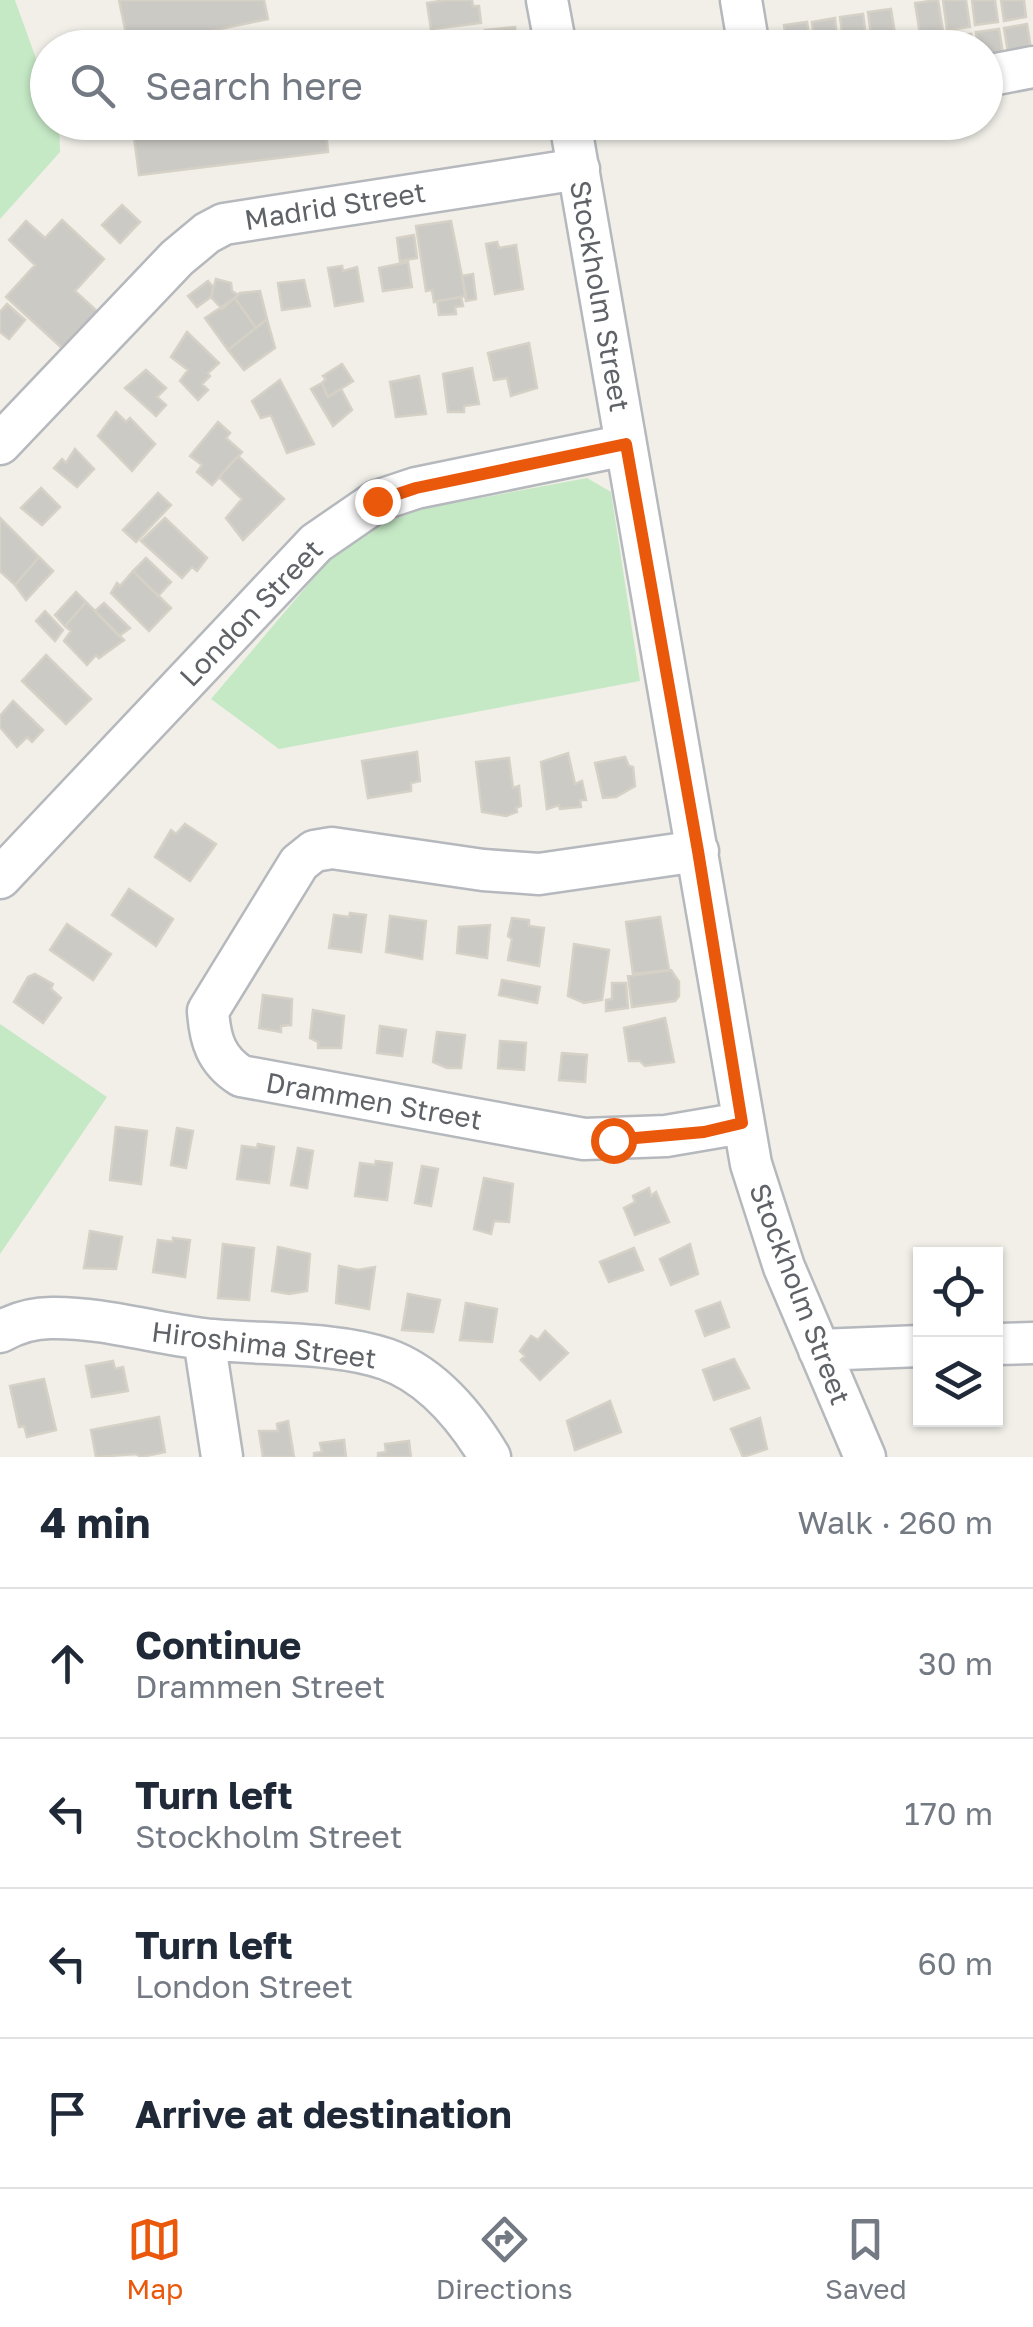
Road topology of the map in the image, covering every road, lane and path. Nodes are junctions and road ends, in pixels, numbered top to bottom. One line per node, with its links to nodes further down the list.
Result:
1 (547, 0): 3 (street)
2 (741, 0): 4 (street)
3 (553, 30)
4 (746, 30)
5 (1033, 67): 6 (street)
6 (1003, 73)
7 (573, 140): 8 (street, Stockholm Street)
8 (579, 169): 9 (street, Madrid Street); 10 (street, Stockholm Street)
9 (0, 444)
10 (626, 444): 11 (street, Stockholm Street); 12 (street, London Street)
11 (698, 851): 13 (street, Stockholm Street); 13 (street, Drammen Street)
12 (0, 878)
13 (742, 1123): 19 (street, Stockholm Street)
14 (4, 1321): 15 (street, Hiroshima Street)
15 (204, 1339): 20 (street); 21 (street, Hiroshima Street)
16 (1033, 1342): 17 (street)
17 (1003, 1344)
18 (913, 1346): 19 (street)
19 (818, 1350): 22 (street, Stockholm Street)
20 (222, 1457)
21 (490, 1457)
22 (865, 1457)

